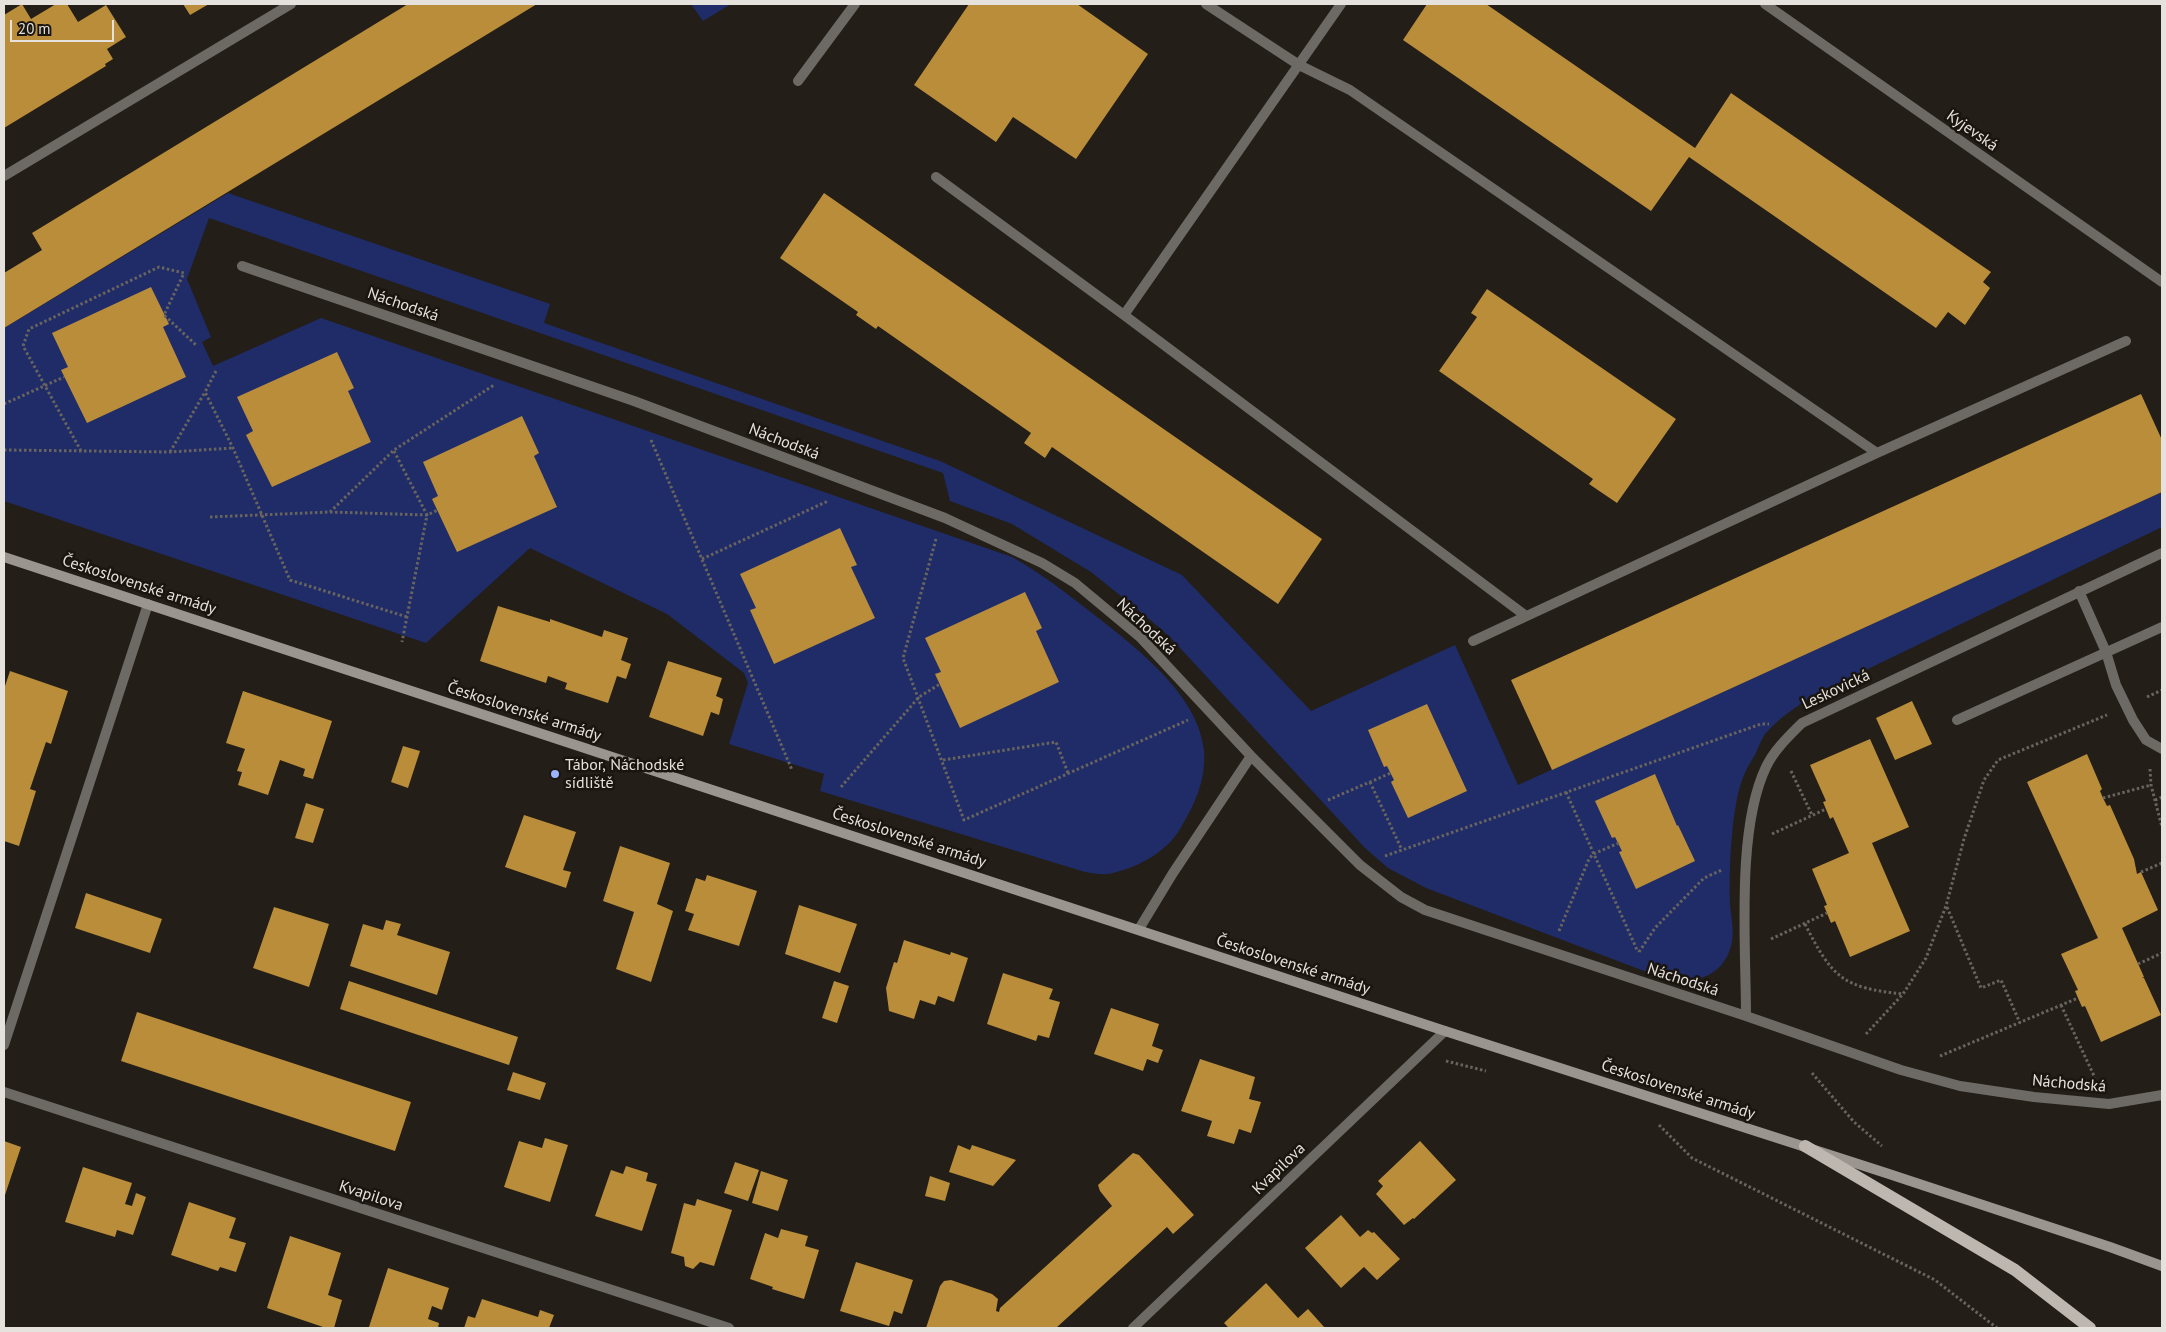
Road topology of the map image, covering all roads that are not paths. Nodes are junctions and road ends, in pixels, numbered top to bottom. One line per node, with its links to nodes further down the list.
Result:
1 (292, 4): 8 (street)
2 (855, 4): 7 (street)
3 (1206, 4): 6 (street)
4 (1341, 4): 6 (street)
5 (1765, 4): 11 (street, Kyjevská)
6 (1298, 65): 12 (street); 14 (street)
7 (798, 81)
8 (4, 176)
9 (936, 177): 12 (street)
10 (242, 266): 25 (street, Náchodská)
11 (2162, 282)
12 (1124, 315): 19 (street)
13 (2126, 341): 14 (street)
14 (1877, 453): 19 (street)
15 (2162, 554): 17 (street, Leskovická)
16 (4, 556): 18 (main road, Československé armády)
17 (2078, 591): 22 (street); 27 (street, Leskovická)
18 (148, 604): 26 (main road, Československé armády); 29 (street)
19 (1526, 616): 21 (street)
20 (2162, 627): 22 (street)
21 (1473, 641)
22 (2106, 652): 23 (street); 24 (street)
23 (1958, 720)
24 (2162, 749)
25 (1251, 756): 26 (street); 27 (street, Náchodská)
26 (1139, 929): 28 (main road, Československé armády)
27 (1746, 1016): 31 (street, Náchodská)
28 (1445, 1031): 32 (main road, Československé armády); 35 (street, Kvapilova)
29 (4, 1045)
30 (4, 1092): 34 (street, Kvapilova)
31 (2162, 1095)
32 (1805, 1146): 33 (main road, Československé armády); 36 (main road)
33 (2162, 1266)
34 (729, 1328)
35 (1133, 1328)
36 (2090, 1328)

